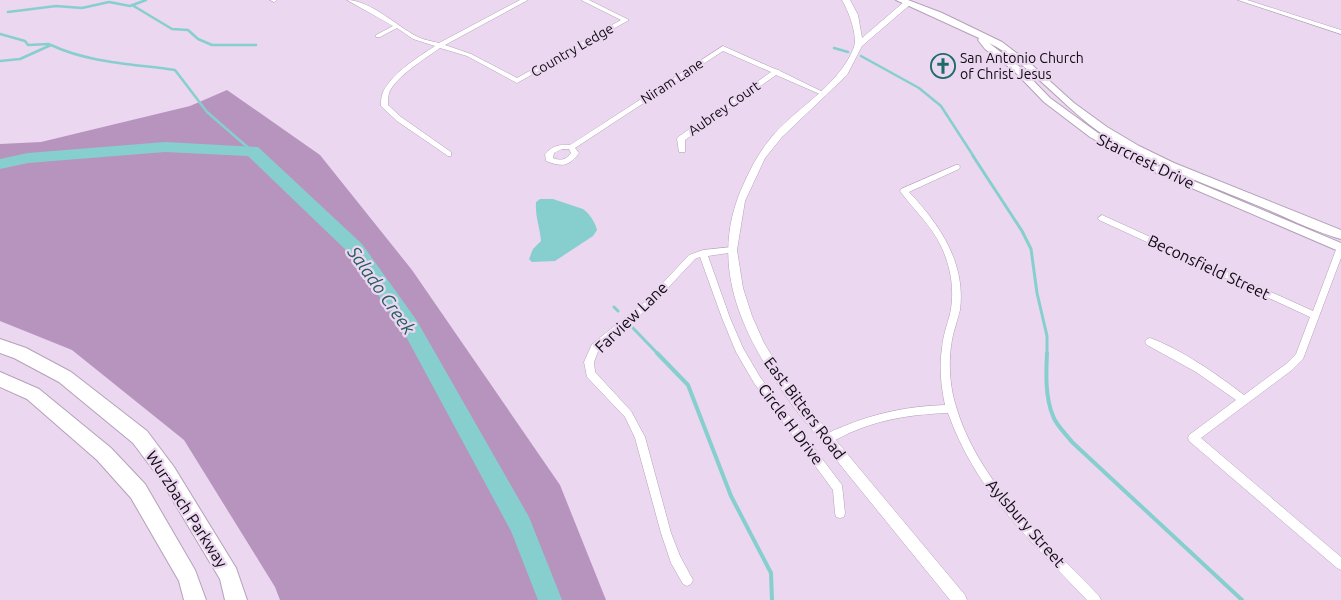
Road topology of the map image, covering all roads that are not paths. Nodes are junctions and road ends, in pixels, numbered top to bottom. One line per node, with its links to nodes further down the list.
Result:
1 (350, 0): 8 (street)
2 (525, 0): 12 (street)
3 (584, 0): 7 (street)
4 (846, 0): 13 (street)
5 (1241, 0): 9 (street)
6 (904, 2): 10 (main road, Starcrest Drive); 13 (street)
7 (626, 20): 15 (street, Country Ledge)
8 (397, 26): 11 (street); 12 (street)
9 (1341, 32)
10 (977, 34): 16 (main road, Starcrest Drive); 17 (main road, Starcrest Drive)
11 (378, 36)
12 (438, 45): 15 (street); 23 (street)
13 (859, 45): 18 (street, East Bitters Road)
14 (777, 71): 18 (street); 21 (street, Niram Lane); 22 (street, Aubrey Court)
15 (518, 81)
16 (1049, 85): 17 (main road); 19 (main road, Starcrest Drive)
17 (1035, 88): 20 (main road, Starcrest Drive)
18 (824, 94): 28 (street, East Bitters Road)
19 (1109, 132): 20 (main road); 26 (main road, Starcrest Drive)
20 (1099, 138): 27 (main road, Starcrest Drive)
21 (571, 147)
22 (682, 150)
23 (448, 154)
24 (956, 167): 35 (street, Aylsbury Street)
25 (1102, 218): 30 (street, Beconsfield Street)
26 (1341, 235)
27 (1341, 248): 30 (street)
28 (732, 250): 29 (street, Farview Lane); 37 (street, East Bitters Road)
29 (703, 253): 38 (street, Circle H Drive); 40 (street, Farview Lane)
30 (1316, 316): 34 (street)
31 (1150, 342): 34 (street)
32 (0, 346): 42 (highway, Wurzbach Parkway)
33 (0, 378): 41 (highway, Wurzbach Parkway)
34 (1244, 401): 36 (street)
35 (952, 410): 37 (street); 44 (street, Aylsbury Street)
36 (1193, 438): 39 (street)
37 (827, 439): 43 (street, East Bitters Road)
38 (840, 513)
39 (1341, 564)
40 (687, 580)
41 (195, 600)
42 (236, 600)
43 (960, 600)
44 (1095, 600)

